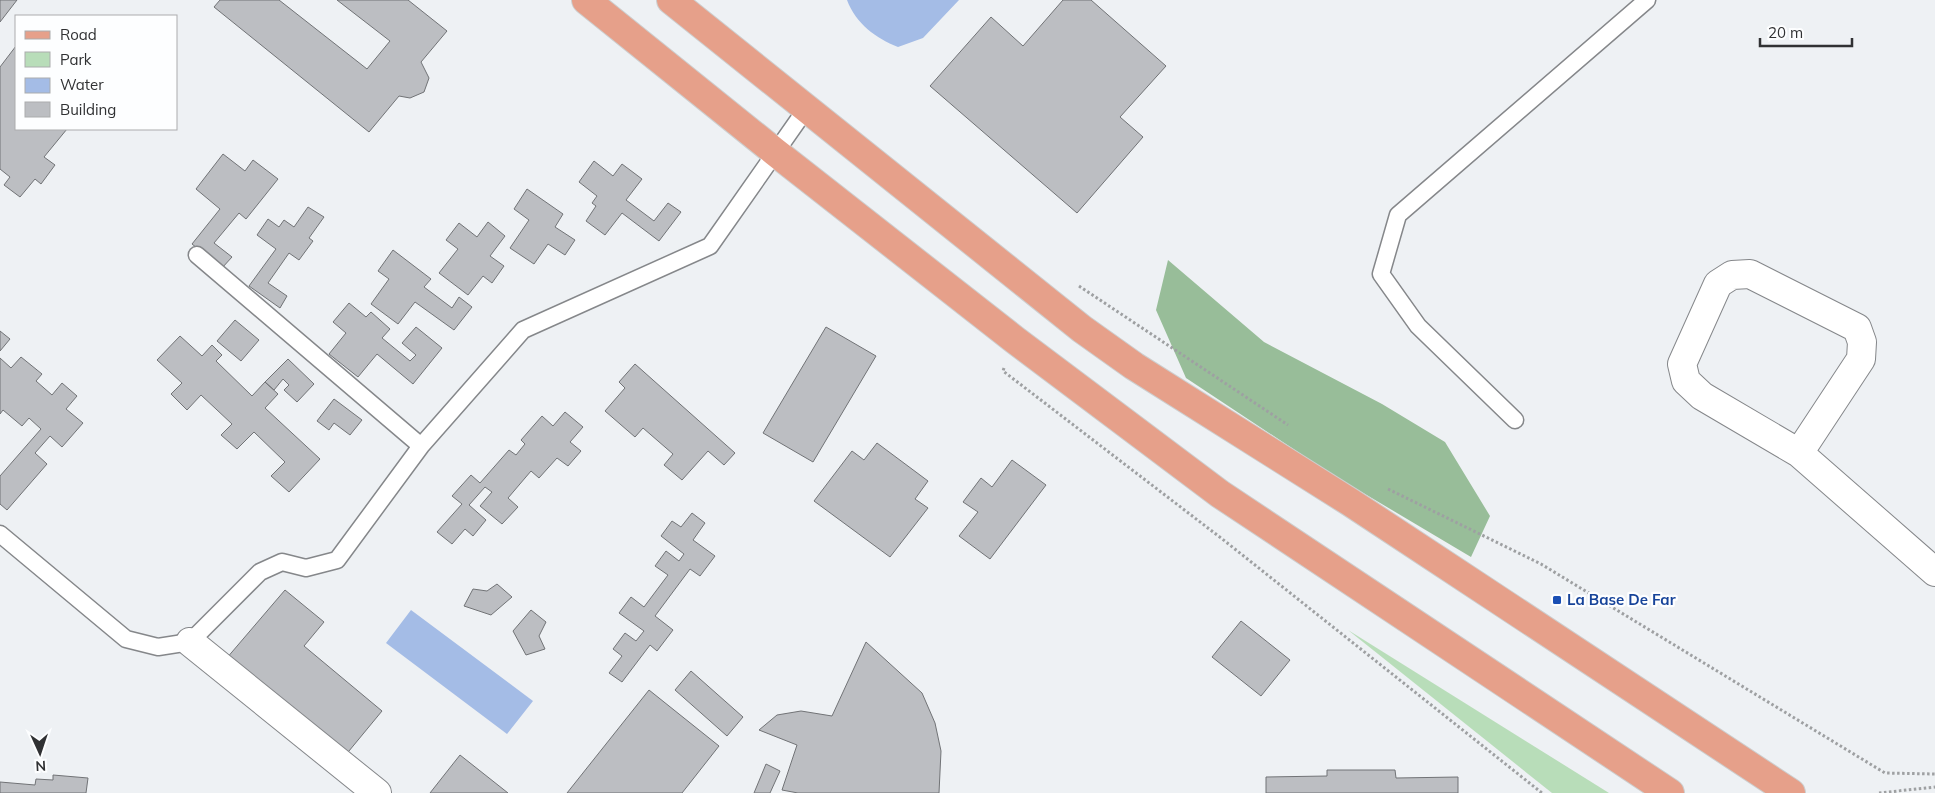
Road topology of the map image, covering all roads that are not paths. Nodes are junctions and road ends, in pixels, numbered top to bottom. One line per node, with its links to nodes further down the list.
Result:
1 (586, 0): 5 (main road)
2 (671, 0): 4 (main road)
3 (1647, 0): 7 (lane)
4 (806, 109): 5 (lane); 15 (main road)
5 (775, 152): 8 (lane); 14 (main road)
6 (197, 255): 8 (lane)
7 (1515, 420)
8 (421, 446): 12 (lane)
9 (1799, 453): 9 (street); 11 (street)
10 (0, 534): 12 (lane)
11 (1935, 572)
12 (190, 642): 13 (street)
13 (377, 793)
14 (1670, 793)
15 (1792, 793)

